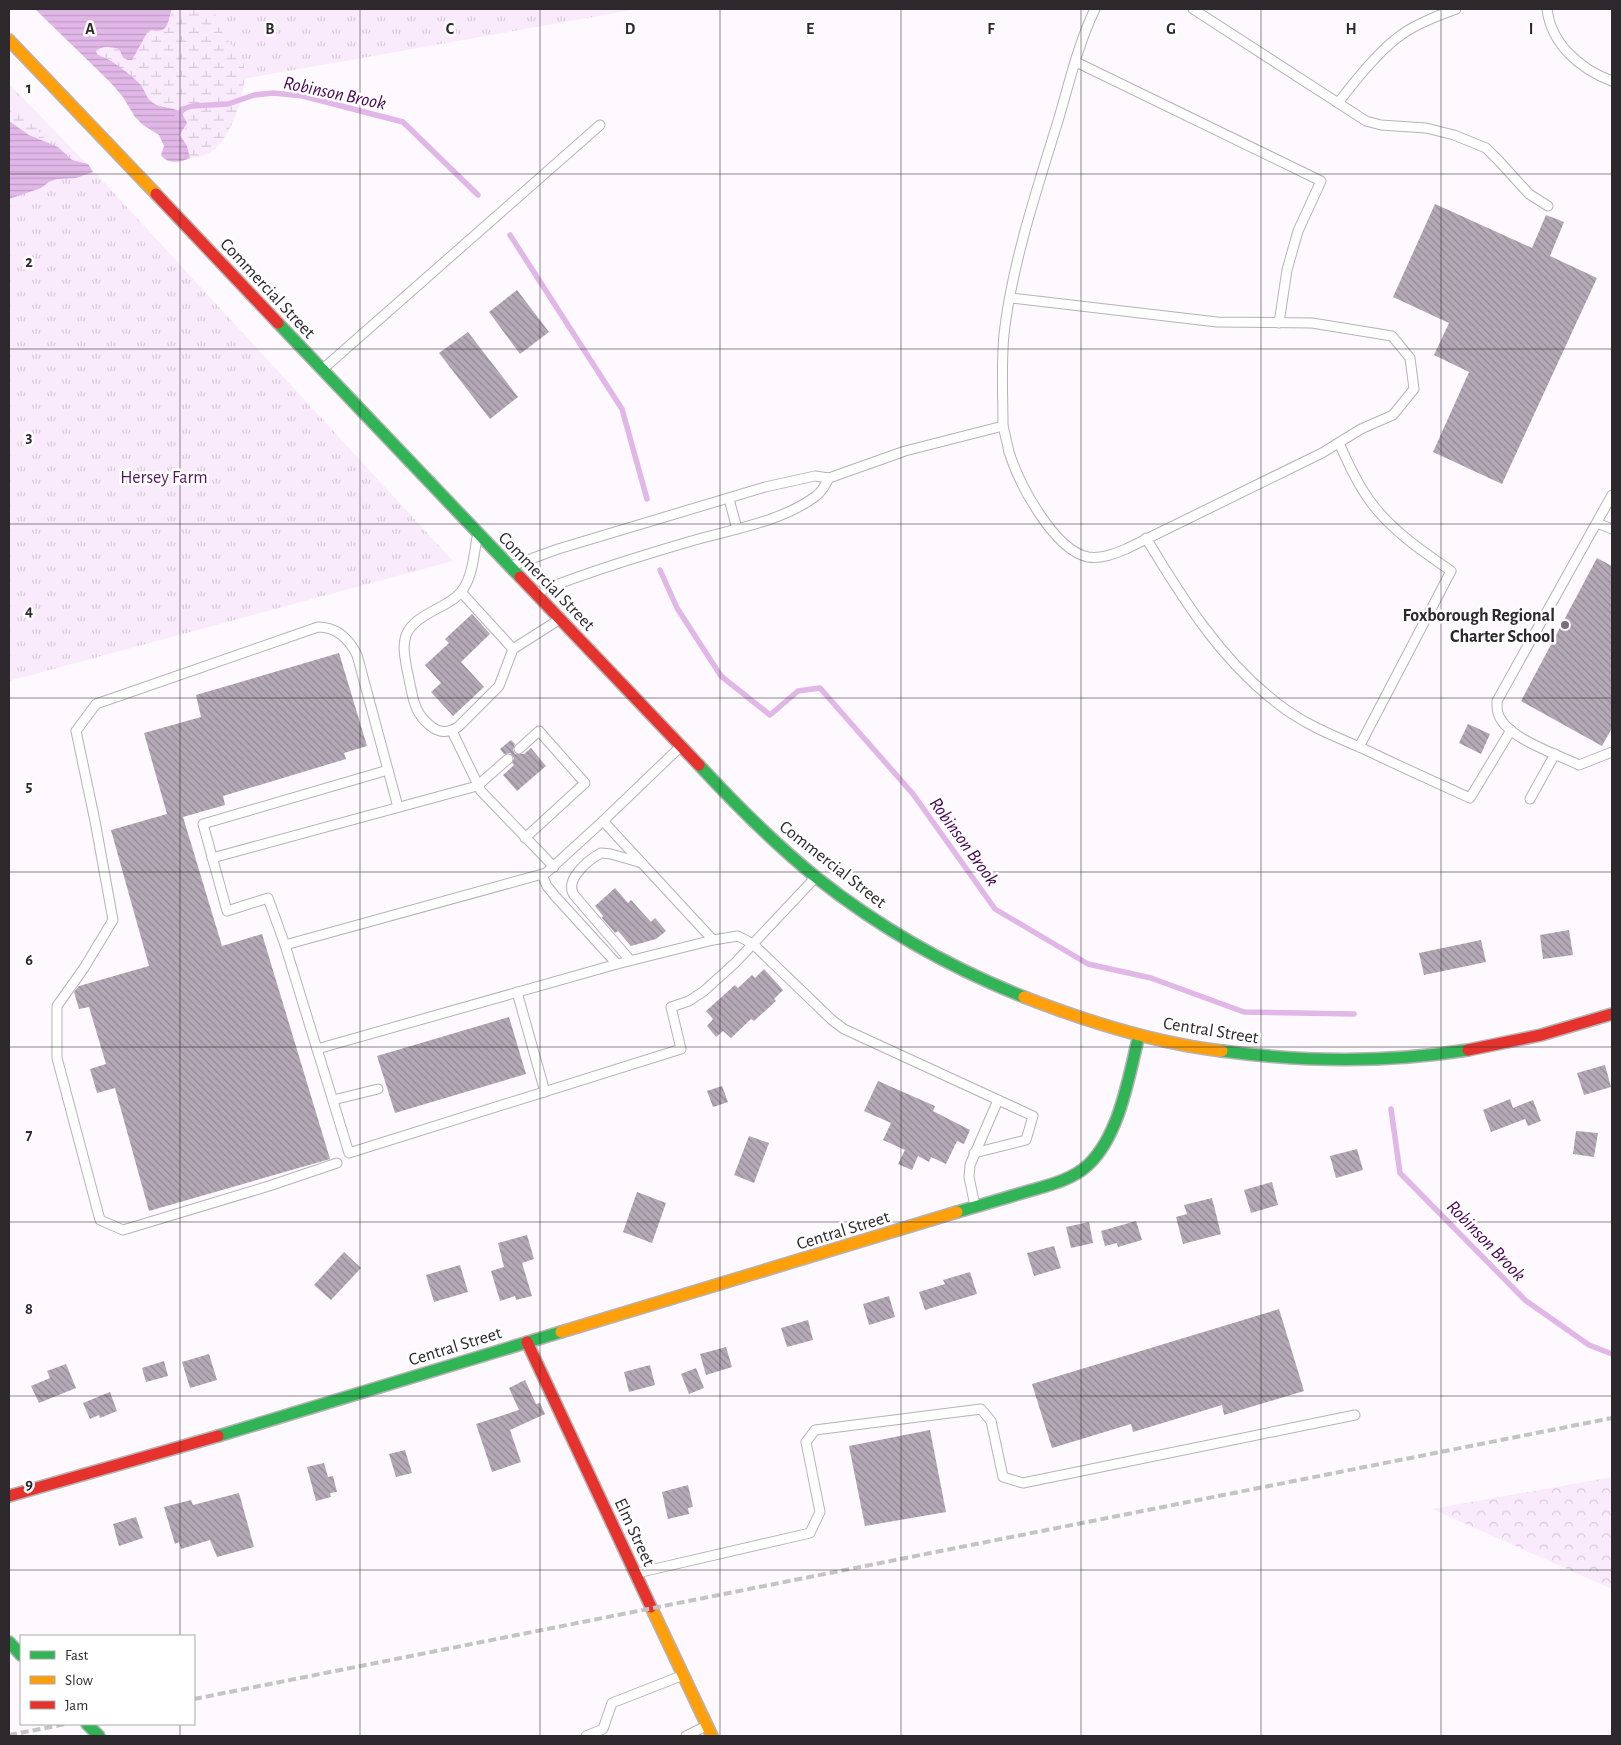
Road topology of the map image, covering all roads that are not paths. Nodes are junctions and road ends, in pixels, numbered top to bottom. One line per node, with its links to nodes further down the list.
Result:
1 (1095, 9): 6 (lane)
2 (1193, 9): 8 (lane)
3 (1456, 9): 8 (lane)
4 (1547, 9): 7 (lane)
5 (9, 40): 13 (main road, Commercial Street)
6 (1076, 62): 11 (lane); 12 (lane)
7 (1612, 81)
8 (1338, 103): 10 (lane)
9 (600, 125): 13 (lane)
10 (1548, 206)
11 (1011, 298): 12 (lane); 14 (lane)
12 (1279, 323): 15 (lane)
13 (322, 370): 22 (main road, Commercial Street)
14 (1003, 426): 16 (lane); 23 (lane)
15 (1339, 442): 23 (lane); 32 (lane)
16 (829, 478): 18 (lane); 20 (lane)
17 (1612, 495): 19 (lane)
18 (729, 499): 20 (lane); 24 (lane)
19 (1596, 523): 21 (lane); 29 (lane)
20 (737, 529): 26 (lane)
21 (1612, 529)
22 (478, 533): 24 (main road, Commercial Street); 25 (lane)
23 (1146, 538): 32 (lane)
24 (510, 567): 26 (main road, Commercial Street)
25 (461, 592): 28 (lane); 30 (lane)
26 (535, 593): 27 (main road, Commercial Street)
27 (560, 619): 28 (lane); 31 (main road, Commercial Street)
28 (512, 649): 30 (lane)
29 (1511, 730): 32 (lane); 35 (lane)
30 (452, 731): 38 (lane)
31 (681, 746): 41 (lane); 47 (main road, Commercial Street)
32 (1359, 747)
33 (519, 749): 42 (lane)
34 (1612, 752): 35 (lane)
35 (1555, 754): 39 (lane)
36 (508, 759): 38 (lane)
37 (388, 770): 40 (lane); 43 (lane); 62 (lane)
38 (477, 786): 40 (lane); 42 (lane)
39 (1530, 799)
40 (398, 807): 43 (lane)
41 (603, 821): 44 (lane); 45 (lane)
42 (525, 838): 45 (lane)
43 (212, 858): 50 (lane)
44 (642, 863): 48 (lane); 51 (lane)
45 (554, 867): 46 (lane)
46 (542, 874): 50 (lane); 52 (lane)
47 (816, 877): 49 (lane); 55 (main road, Commercial Street)
48 (713, 940): 49 (lane); 51 (lane)
49 (753, 944): 58 (lane); 60 (lane)
50 (285, 945): 56 (lane)
51 (630, 960): 52 (lane)
52 (617, 964): 53 (lane)
53 (517, 992): 56 (lane); 58 (lane)
54 (1612, 1014): 55 (main road, Central Street)
55 (1140, 1036): 63 (main road, Central Street)
56 (317, 1049): 59 (lane)
57 (378, 1089): 59 (lane)
58 (545, 1092): 59 (lane)
59 (332, 1100)
60 (998, 1100): 61 (lane); 61 (lane)
61 (974, 1153): 63 (lane)
62 (337, 1163)
63 (976, 1208): 64 (main road, Central Street)
64 (527, 1342): 66 (main road, Central Street); 67 (main road, Elm Street)
65 (1355, 1415): 67 (lane)
66 (9, 1496)
67 (634, 1574): 70 (main road, Elm Street)
68 (9, 1642): 69 (main road)
69 (20, 1654)
70 (683, 1676): 72 (main road, Elm Street); 74 (lane)
71 (88, 1725): 73 (main road)
72 (709, 1731): 75 (lane)
73 (99, 1736)
74 (586, 1736)
75 (686, 1736)

